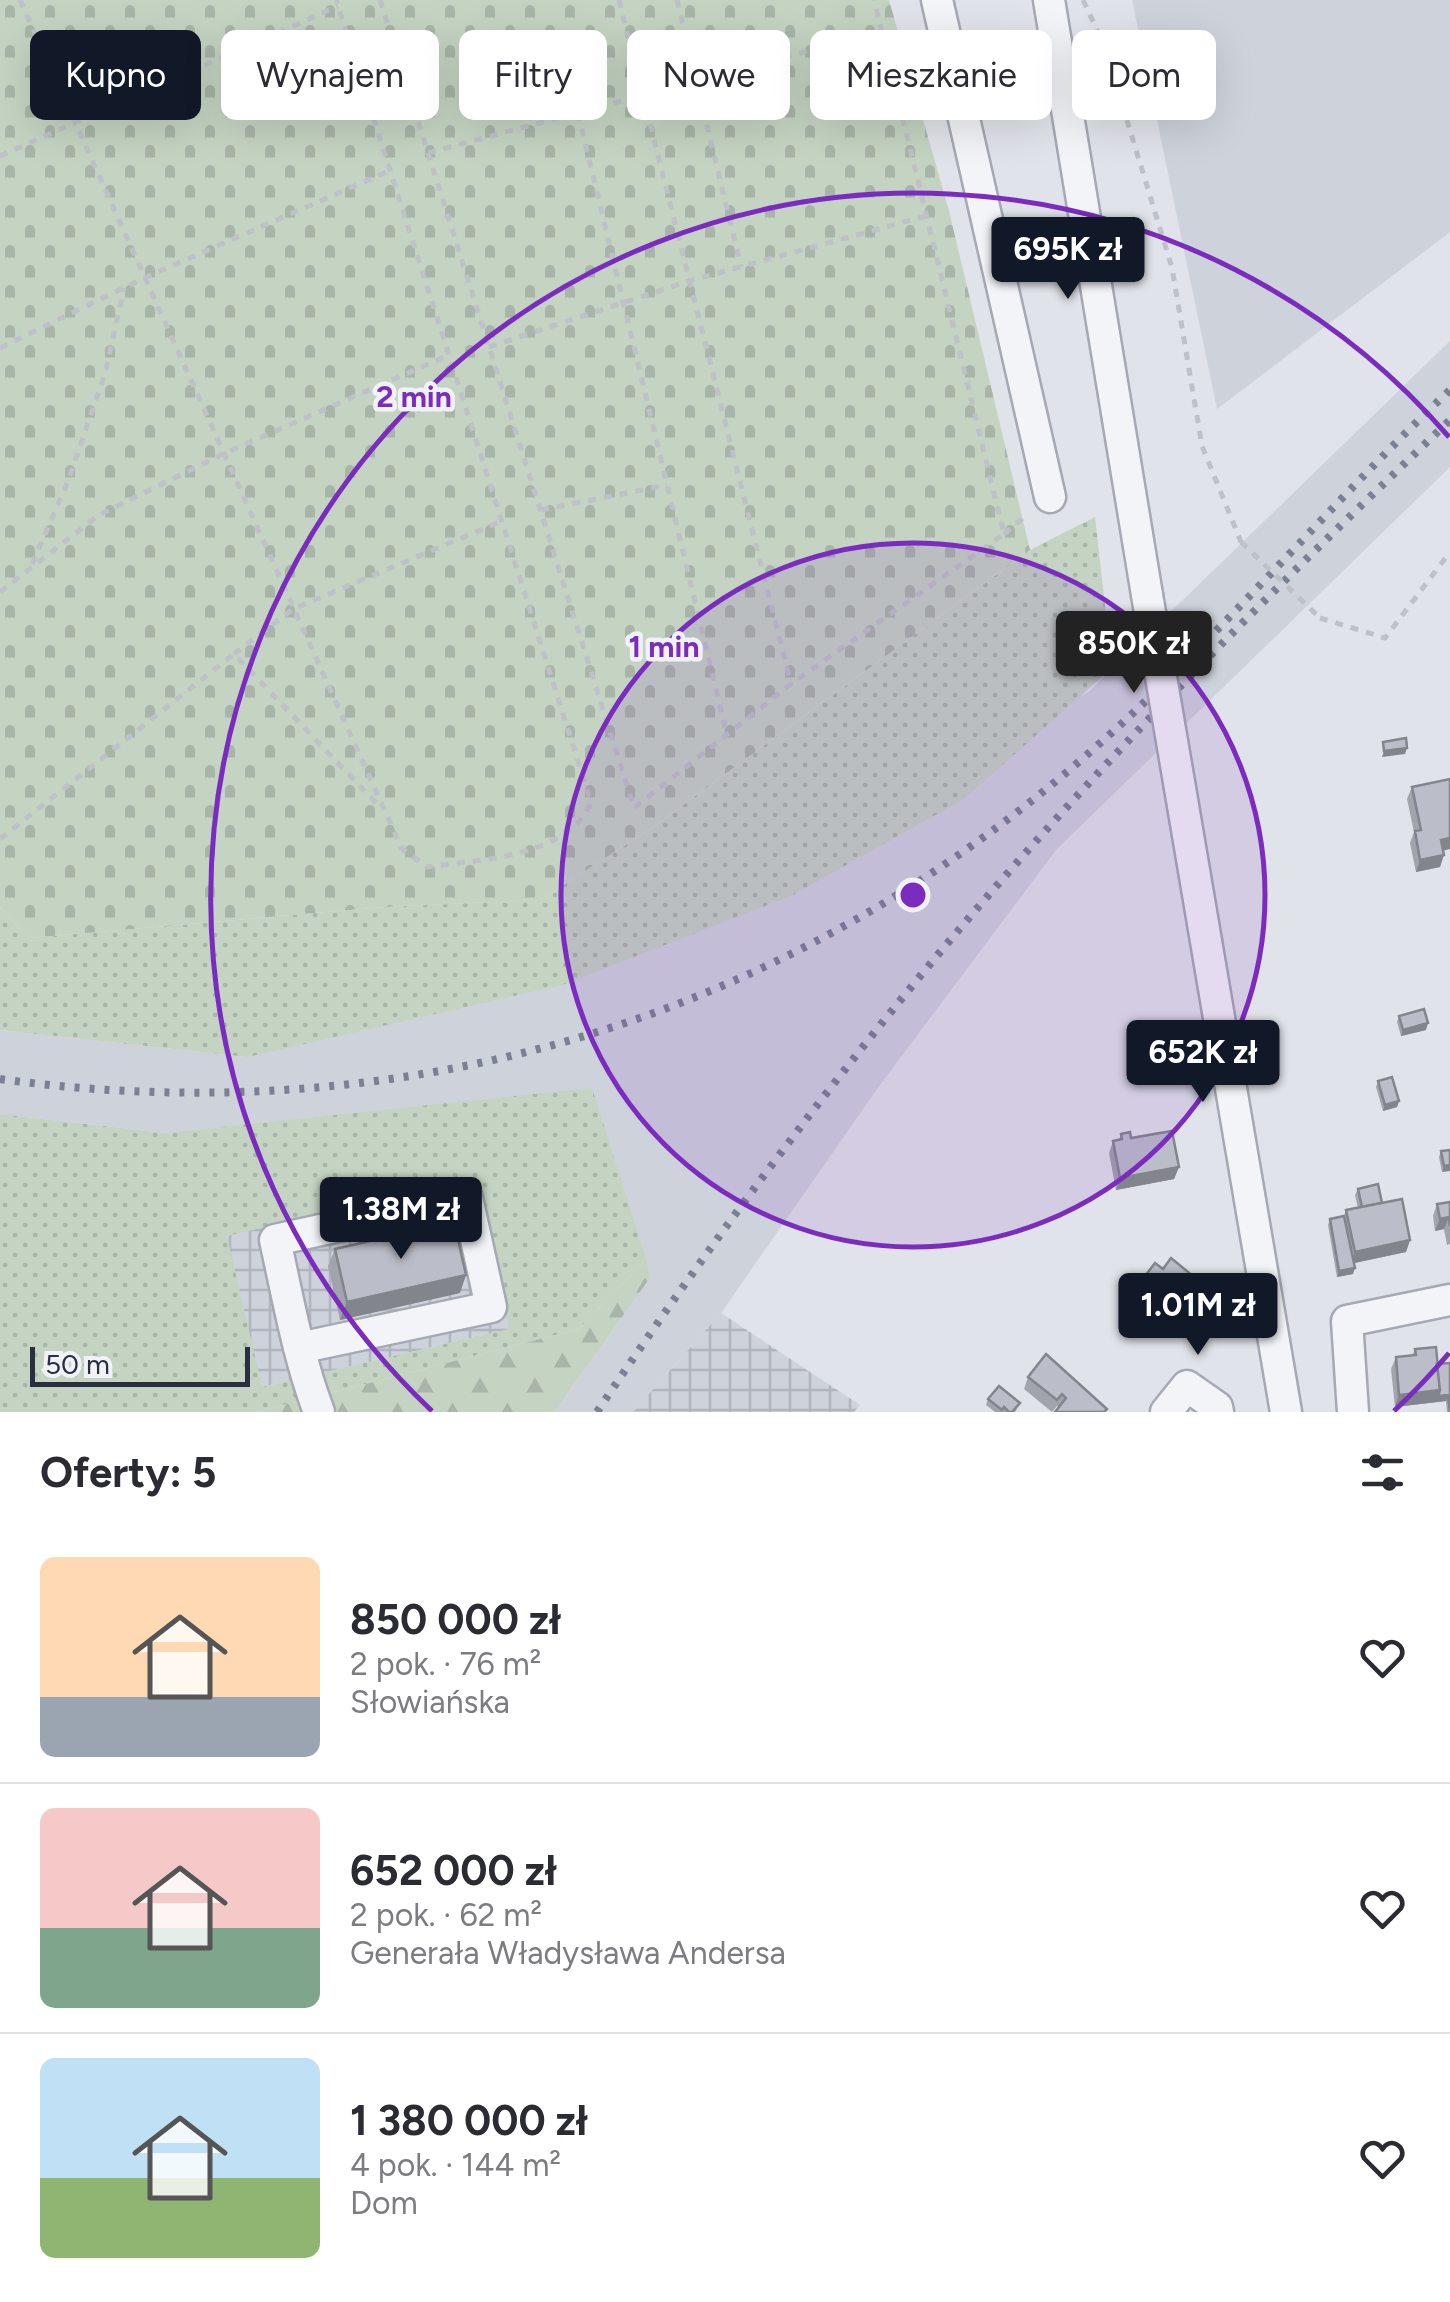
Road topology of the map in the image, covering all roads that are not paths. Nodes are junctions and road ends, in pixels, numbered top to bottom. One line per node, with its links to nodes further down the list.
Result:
1 (937, 0): 3 (street)
2 (1049, 0): 9 (street, bridge)
3 (1050, 497)
4 (1450, 1300): 10 (street)
5 (299, 1348): 5 (street); 6 (street)
6 (319, 1412)
7 (1166, 1412): 8 (street)
8 (1218, 1412)
9 (1286, 1412)
10 (1353, 1412)

